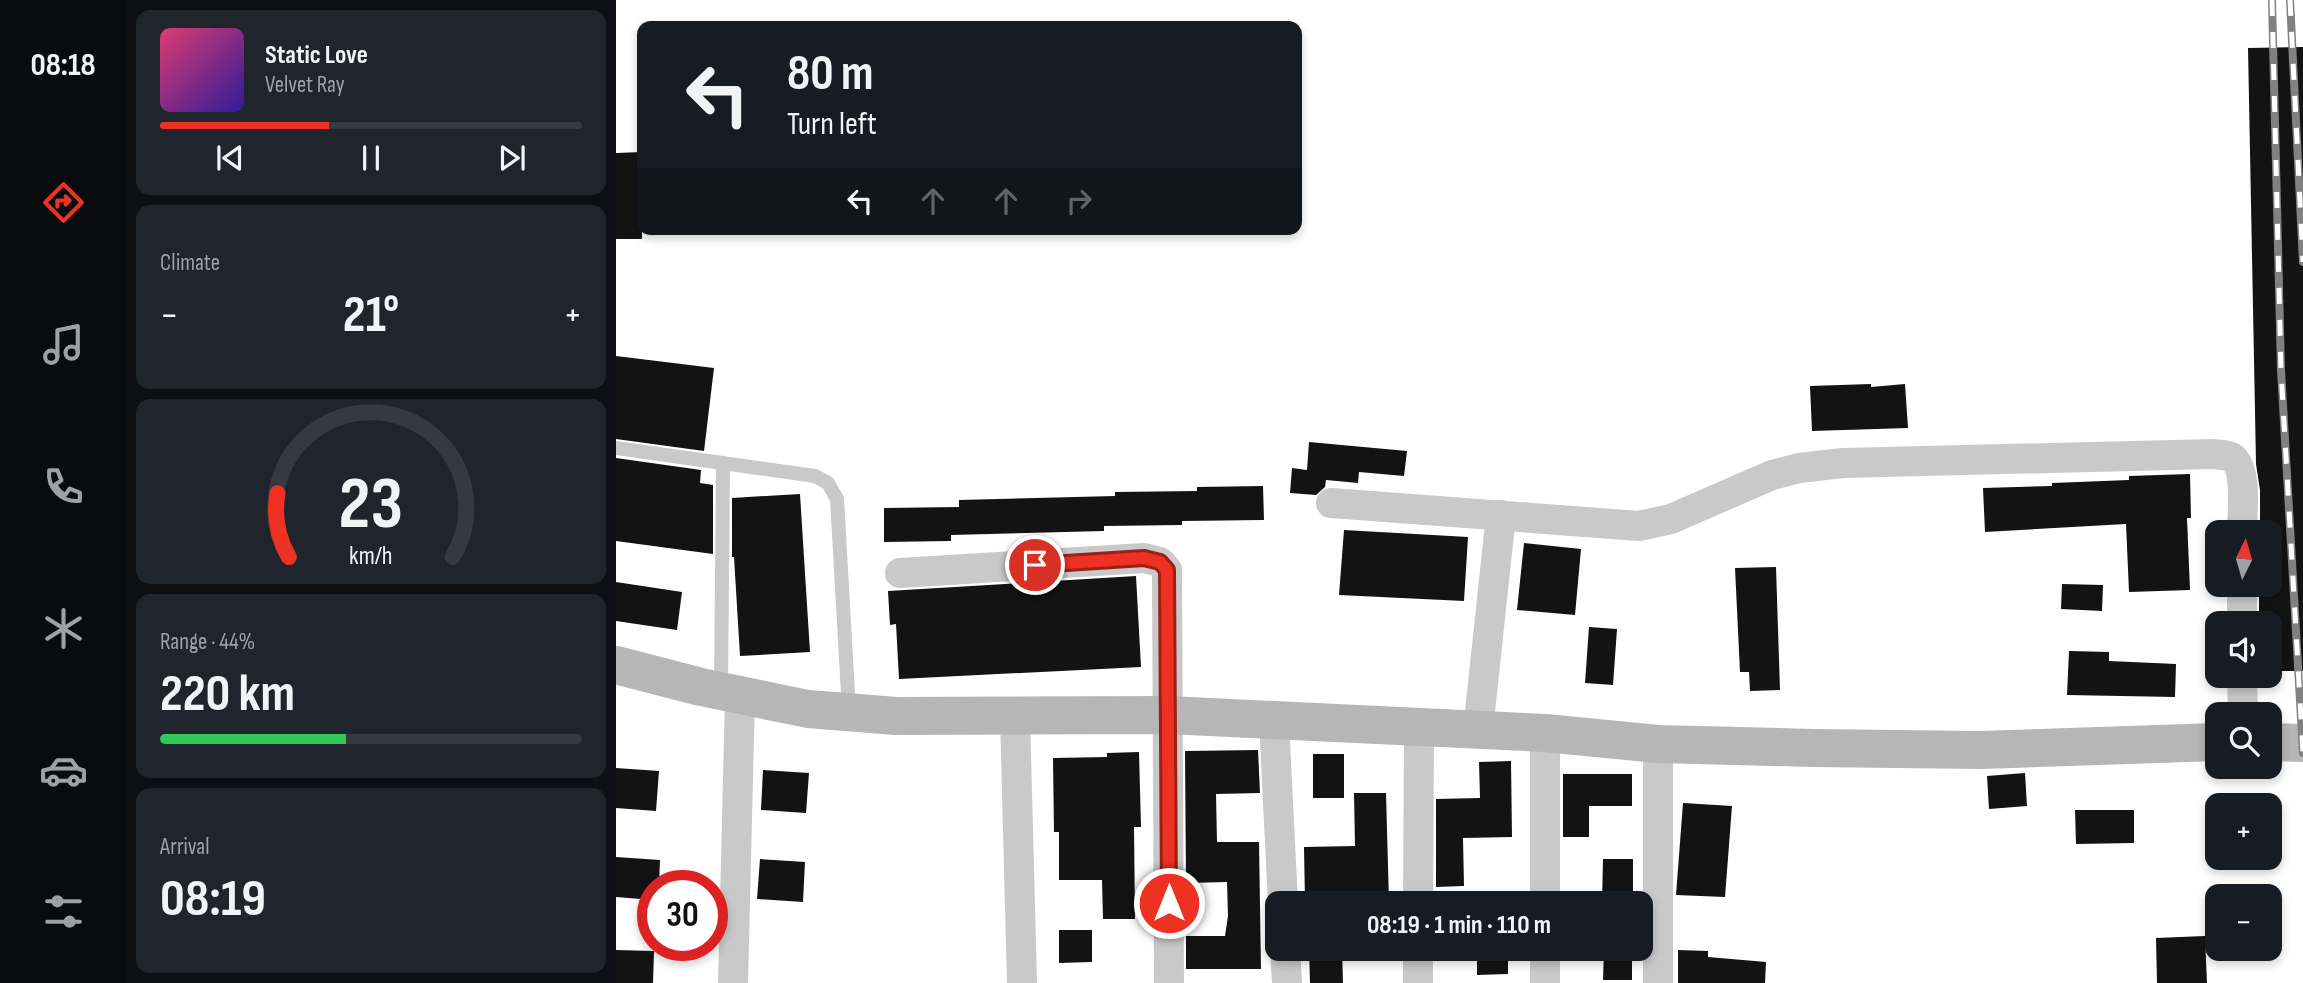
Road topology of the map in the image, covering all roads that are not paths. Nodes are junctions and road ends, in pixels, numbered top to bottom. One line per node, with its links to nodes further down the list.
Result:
1 (616, 448): 2 (lane)
2 (723, 463): 8 (lane); 9 (lane)
3 (1331, 503): 4 (street)
4 (1501, 515): 5 (street); 14 (street)
5 (2242, 520)
6 (900, 573): 10 (street)
7 (616, 665): 8 (street)
8 (730, 693): 9 (street); 26 (street)
9 (849, 712): 11 (street)
10 (1168, 715): 11 (street); 12 (street); 28 (street)
11 (1015, 716): 27 (street)
12 (1274, 722): 13 (street); 20 (street)
13 (1419, 728): 14 (street); 21 (street)
14 (1478, 730): 15 (street)
15 (1545, 733): 19 (street); 22 (street)
16 (2205, 742): 19 (street)
17 (2282, 742): 18 (street)
18 (2303, 743)
19 (1658, 744): 32 (street)
20 (1282, 891)
21 (1418, 891)
22 (1545, 891)
23 (1286, 961): 29 (street)
24 (1418, 961): 30 (street)
25 (1545, 961): 31 (street)
26 (733, 983)
27 (1022, 983)
28 (1169, 983)
29 (1287, 983)
30 (1418, 983)
31 (1545, 983)
32 (1658, 983)

